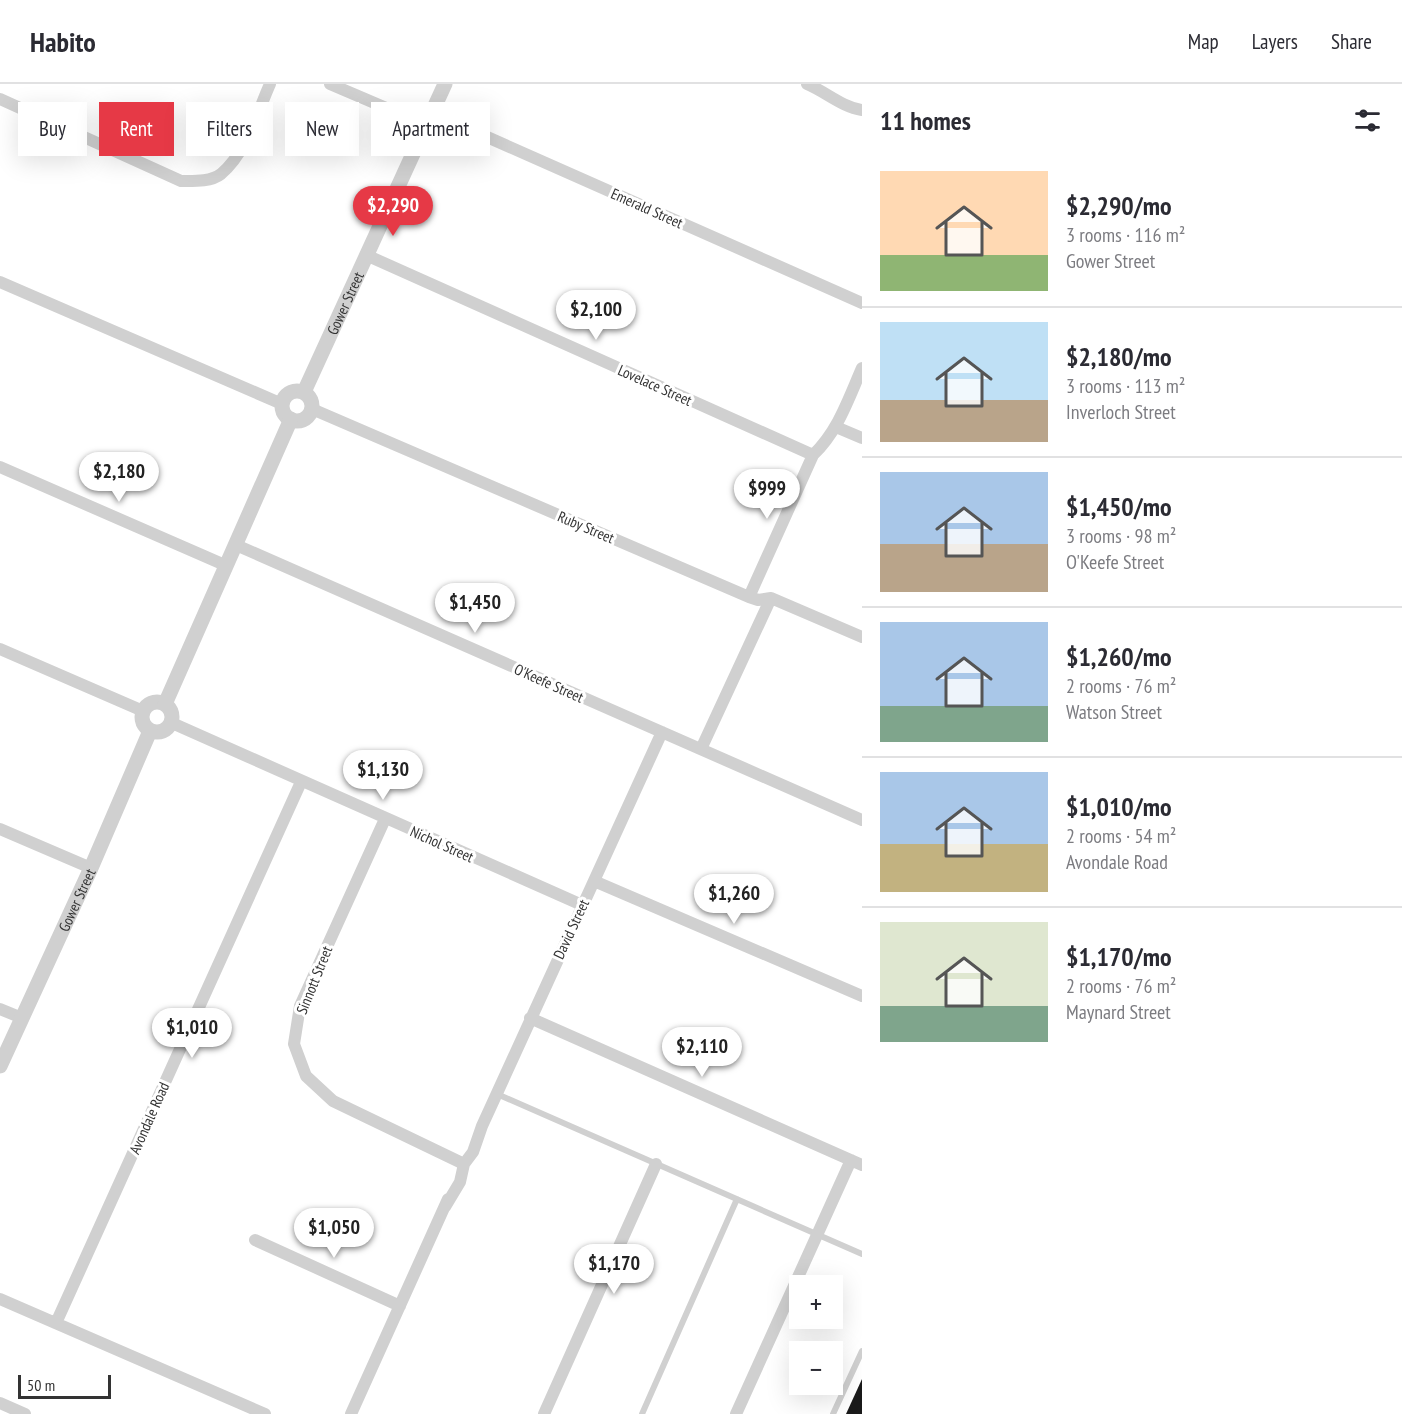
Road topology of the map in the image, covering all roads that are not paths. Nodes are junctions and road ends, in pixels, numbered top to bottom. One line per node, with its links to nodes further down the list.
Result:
1 (270, 84): 6 (street)
2 (330, 84): 7 (street, Emerald Street)
3 (445, 84): 8 (street, Gower Street)
4 (807, 84): 5 (street)
5 (829, 94): 9 (street); 10 (street)
6 (0, 99)
7 (381, 102)
8 (437, 102)
9 (862, 103)
10 (862, 110)
11 (490, 145): 15 (street, Emerald Street)
12 (413, 156): 13 (street, Gower Street)
13 (366, 255): 17 (street, Gower Street); 23 (street, Lovelace Street)
14 (0, 282): 18 (street)
15 (862, 303)
16 (862, 368): 21 (street)
17 (304, 392): 18 (street); 19 (street)
18 (282, 404): 20 (street)
19 (312, 409): 20 (street); 27 (street, Ruby Street)
20 (291, 419): 25 (street)
21 (836, 427): 22 (street); 23 (street)
22 (862, 438)
23 (813, 455): 27 (street)
24 (0, 467): 26 (street)
25 (236, 545): 26 (street); 35 (street, O'Keefe Street)
26 (227, 566): 31 (street)
27 (749, 597): 28 (street, Ruby Street)
28 (771, 598): 29 (street, Ruby Street); 36 (street)
29 (862, 637)
30 (0, 649): 32 (street)
31 (165, 704): 32 (street); 33 (street)
32 (143, 711): 34 (street)
33 (172, 723): 34 (street); 37 (street, Nichol Street)
34 (150, 731): 41 (street, Gower Street)
35 (662, 732): 36 (street, O'Keefe Street); 42 (street, David Street)
36 (701, 749): 39 (street, O'Keefe Street)
37 (301, 782): 38 (street, Nichol Street); 59 (street, Avondale Road)
38 (385, 819): 43 (street, Nichol Street); 50 (street, Sinnott Street)
39 (862, 820)
40 (0, 829): 41 (street)
41 (91, 868): 46 (street, Gower Street)
42 (594, 882): 43 (street, David Street); 44 (street)
43 (582, 905): 47 (street, David Street)
44 (862, 996)
45 (0, 1009): 46 (street)
46 (22, 1018): 48 (street, Gower Street)
47 (530, 1018): 49 (street, David Street); 51 (street)
48 (0, 1066)
49 (497, 1093): 50 (street, David Street); 52 (lane)
50 (461, 1162): 58 (street, David Street)
51 (857, 1162): 54 (street)
52 (656, 1164): 53 (lane); 65 (street)
53 (737, 1199): 54 (lane); 66 (lane)
54 (818, 1233): 56 (lane); 67 (street)
55 (255, 1240): 58 (street)
56 (862, 1254)
57 (0, 1299): 59 (street)
58 (400, 1306): 64 (street, David Street)
59 (56, 1323): 63 (street)
60 (862, 1351): 68 (lane)
61 (0, 1403): 62 (street)
62 (26, 1414)
63 (265, 1414)
64 (351, 1414)
65 (544, 1414)
66 (642, 1414)
67 (736, 1414)
68 (833, 1414)

